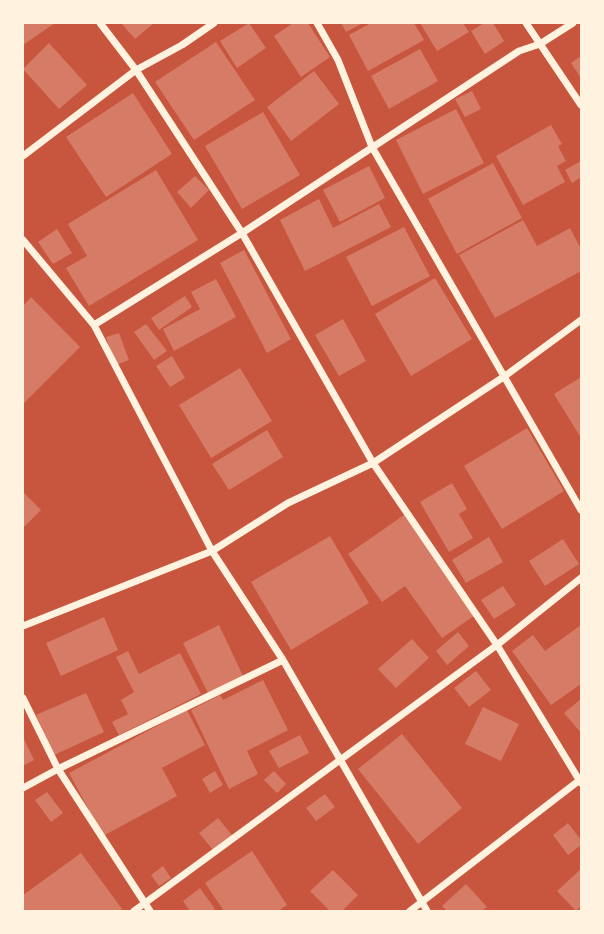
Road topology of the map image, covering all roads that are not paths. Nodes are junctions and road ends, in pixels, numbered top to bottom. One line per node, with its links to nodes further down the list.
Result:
1 (100, 23): 7 (street)
2 (214, 23): 7 (street)
3 (317, 23): 9 (street)
4 (526, 23): 6 (street)
5 (573, 23): 6 (street)
6 (540, 44): 8 (street); 9 (street)
7 (136, 70): 10 (street); 11 (street)
8 (581, 105)
9 (372, 148): 11 (street); 15 (street)
10 (23, 156)
11 (242, 233): 14 (street); 16 (street)
12 (23, 240): 14 (street)
13 (581, 320): 15 (street)
14 (94, 325): 18 (street)
15 (505, 376): 16 (street); 17 (street)
16 (373, 463): 18 (street); 21 (street)
17 (581, 510)
18 (212, 551): 20 (street); 22 (street)
19 (581, 579): 21 (street)
20 (23, 625)
21 (497, 645): 24 (street); 26 (street)
22 (283, 660): 24 (street); 25 (street)
23 (23, 698): 25 (street)
24 (340, 760): 28 (street); 29 (street)
25 (58, 769): 27 (street); 29 (street)
26 (581, 780): 28 (street)
27 (23, 788)
28 (421, 903): 32 (street); 33 (street)
29 (144, 904): 30 (street); 31 (street)
30 (134, 911)
31 (150, 911)
32 (410, 911)
33 (427, 911)

